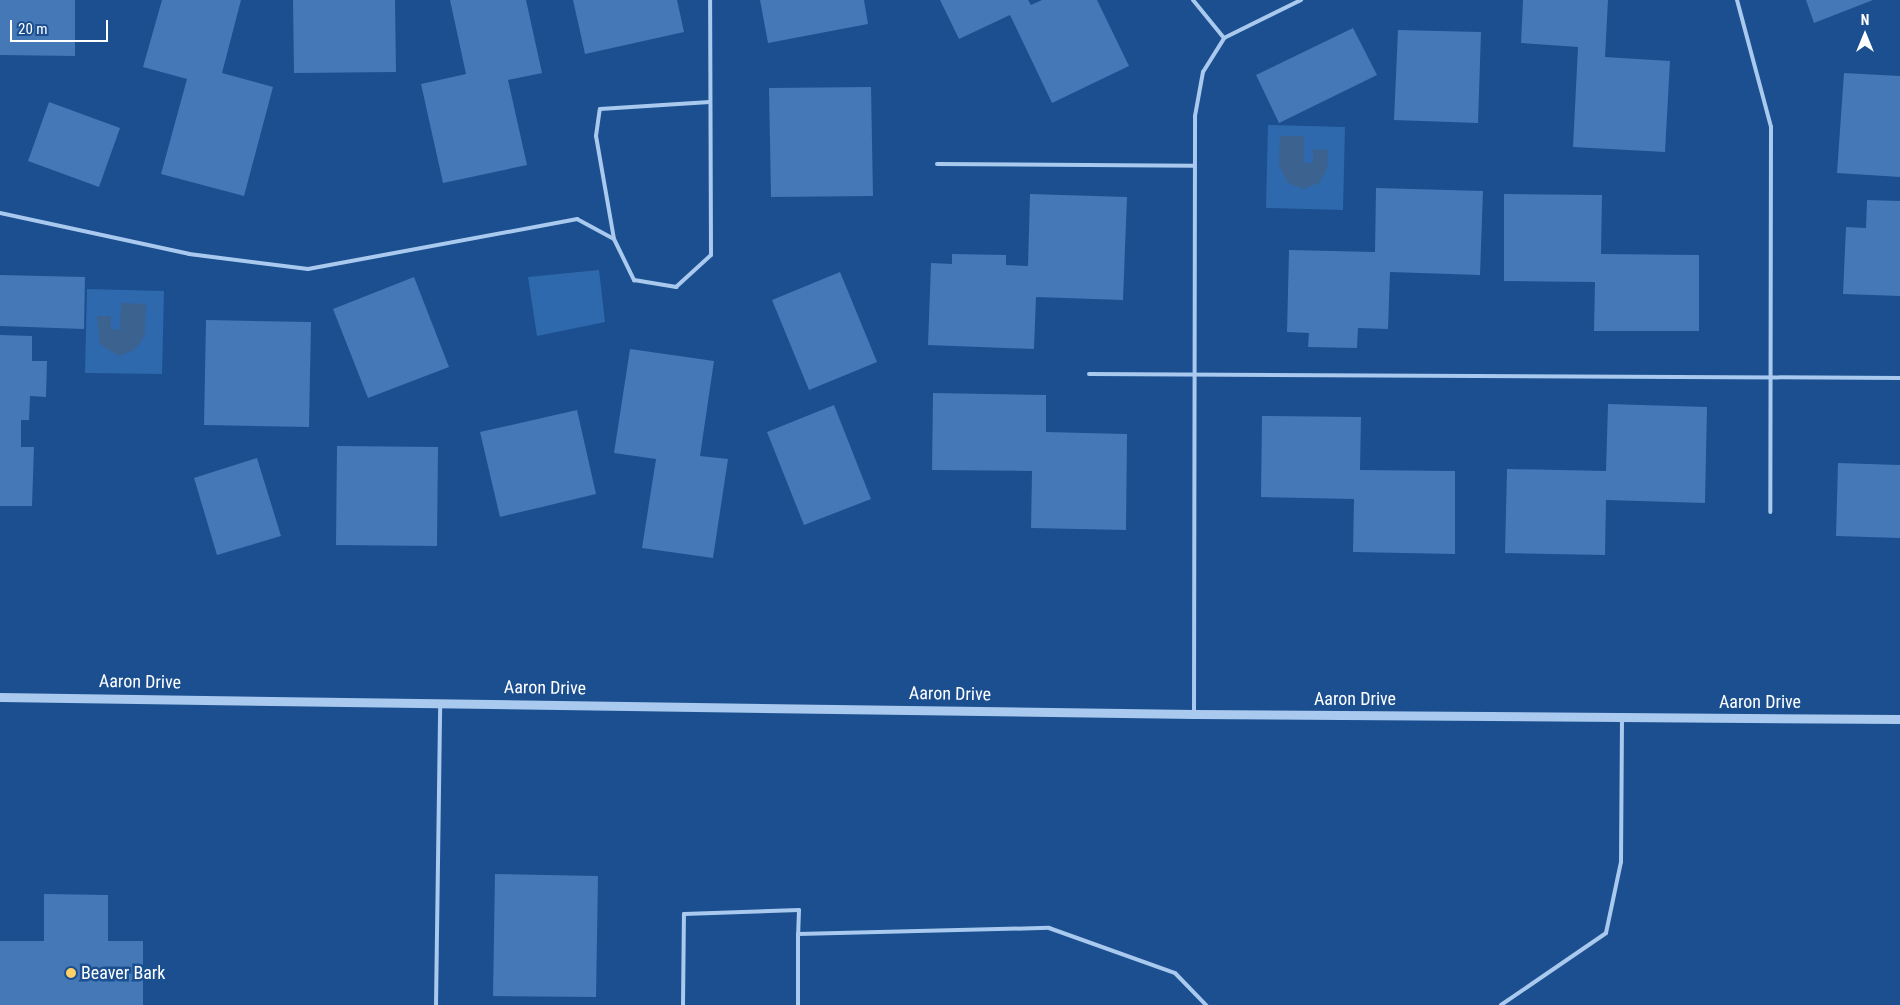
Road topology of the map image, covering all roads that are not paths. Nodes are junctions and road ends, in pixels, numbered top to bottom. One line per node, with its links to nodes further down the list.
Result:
1 (710, 0): 6 (lane)
2 (1193, 0): 5 (lane)
3 (1301, 0): 5 (lane)
4 (1737, 0): 13 (lane)
5 (1224, 38): 8 (lane)
6 (710, 102): 10 (lane); 10 (lane)
7 (937, 164): 8 (lane)
8 (1193, 166): 12 (lane)
9 (0, 213): 10 (lane)
10 (614, 239)
11 (1089, 374): 12 (lane)
12 (1196, 374): 13 (lane); 18 (lane)
13 (1772, 378): 14 (lane); 15 (lane)
14 (1900, 378)
15 (1770, 512)
16 (0, 697): 17 (street, Aaron Drive)
17 (440, 703): 18 (street, Aaron Drive); 22 (lane)
18 (1194, 714): 19 (street, Aaron Drive)
19 (1622, 717): 20 (street, Aaron Drive); 26 (lane)
20 (1900, 719)
21 (798, 934): 23 (lane); 24 (lane); 25 (lane)
22 (436, 1005)
23 (683, 1005)
24 (798, 1005)
25 (1206, 1005)
26 (1501, 1005)

